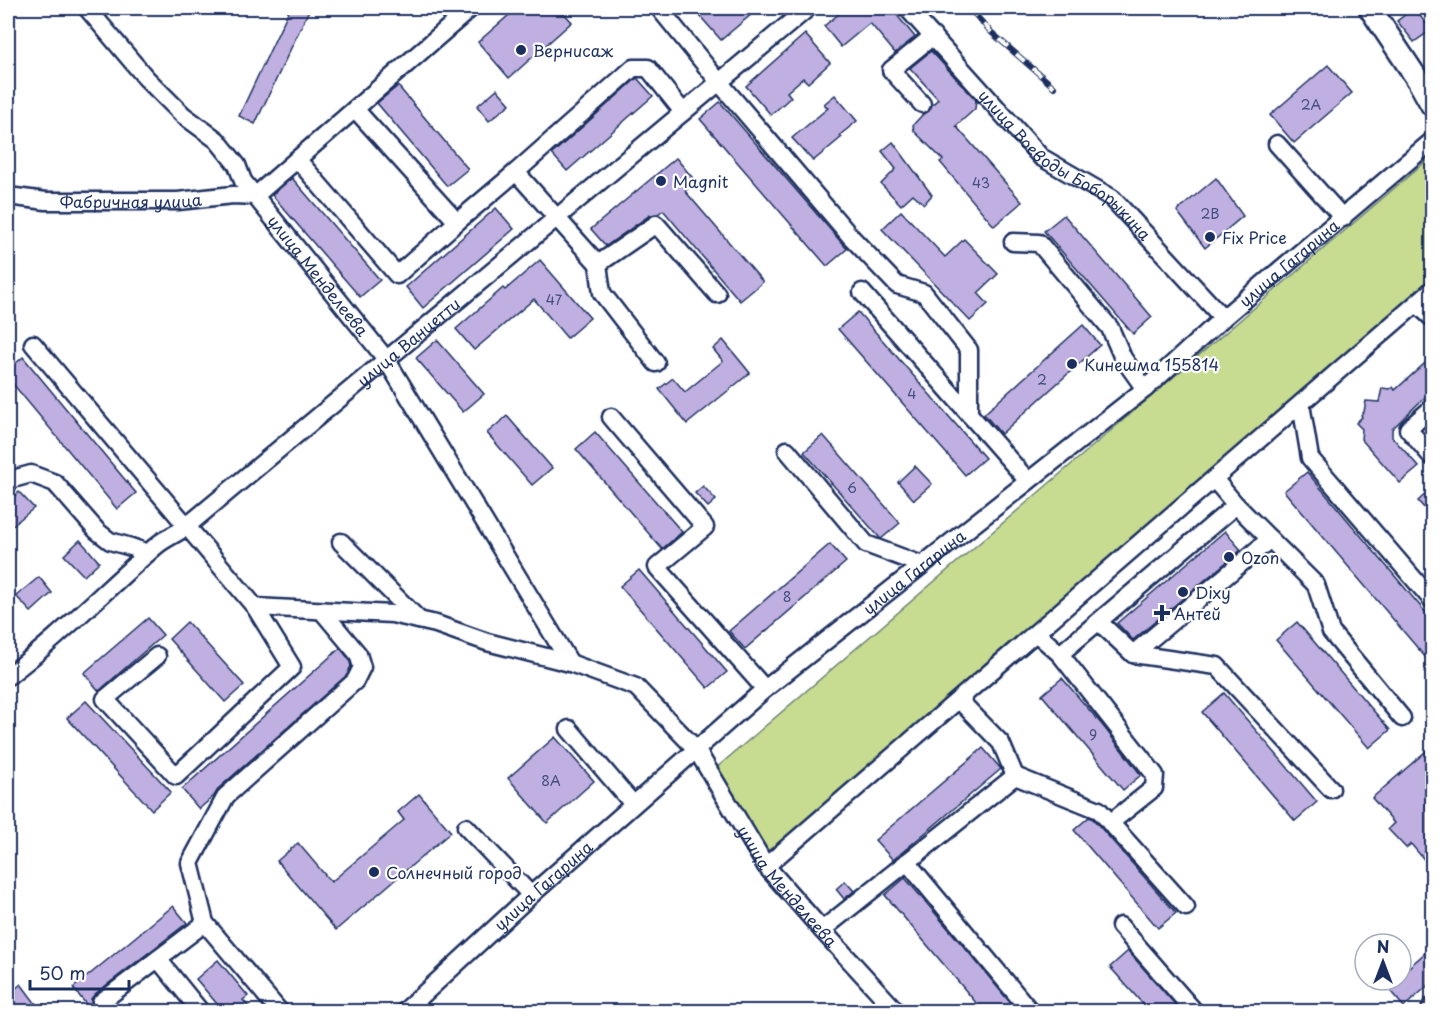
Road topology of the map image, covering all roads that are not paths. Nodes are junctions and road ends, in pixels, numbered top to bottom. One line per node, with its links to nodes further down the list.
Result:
1 (87, 8): 18 (street, улица Менделеева)
2 (471, 8): 11 (street)
3 (659, 8): 8 (street)
4 (907, 8): 7 (street, улица Воеводы Боборыкина)
5 (1370, 8): 10 (main road)
6 (803, 9): 8 (street, улица Ванцетти)
7 (933, 36): 9 (street); 28 (street, улица Воеводы Боборыкина)
8 (718, 82): 12 (street, улица Ванцетти); 36 (street)
9 (922, 104)
10 (1432, 105)
11 (355, 109): 15 (street); 21 (street)
12 (683, 112): 16 (street); 19 (street, улица Ванцетти)
13 (1432, 141): 20 (street, улица Гагарина)
14 (1277, 144): 20 (street)
15 (297, 159): 18 (street); 21 (street)
16 (516, 172): 19 (street); 21 (street)
17 (8, 196): 18 (street, Фабричная улица)
18 (255, 196): 31 (street, улица Менделеева)
19 (557, 217): 23 (street); 31 (street, улица Ванцетти)
20 (1343, 218): 28 (street, улица Гагарина)
21 (457, 222)
22 (1013, 242): 33 (street)
23 (598, 264): 26 (street); 32 (street)
24 (1432, 290): 27 (street)
25 (862, 292): 36 (street)
26 (717, 294)
27 (1417, 304): 29 (street); 34 (street)
28 (1223, 318): 33 (street, улица Гагарина)
29 (1432, 318)
30 (33, 344): 44 (street)
31 (386, 359): 44 (street, улица Ванцетти); 58 (street, улица Менделеева)
32 (656, 363)
33 (1145, 389): 41 (street, улица Гагарина)
34 (1301, 404): 40 (street); 49 (street)
35 (1432, 408): 39 (street)
36 (969, 414): 41 (street)
37 (611, 417): 60 (street)
38 (787, 450): 48 (street)
39 (1432, 457)
40 (1214, 479): 43 (street); 54 (street)
41 (1028, 481): 48 (street, улица Гагарина)
42 (8, 483): 47 (street)
43 (1236, 505): 45 (street); 53 (street)
44 (187, 526): 47 (street, улица Ванцетти); 50 (street)
45 (1270, 539): 56 (street); 62 (street)
46 (341, 542): 52 (street)
47 (148, 553): 59 (street, улица Ванцетти)
48 (922, 565): 60 (street, улица Гагарина)
49 (1432, 600)
50 (255, 607): 51 (street, улица Менделеева); 57 (street)
51 (322, 611): 52 (street, улица Менделеева); 74 (street)
52 (420, 620): 58 (street, улица Менделеева)
53 (1099, 622): 55 (street); 56 (street)
54 (1036, 633): 55 (street); 61 (street)
55 (1059, 654): 68 (street)
56 (1133, 654): 66 (street)
57 (157, 656)
58 (570, 663): 64 (street, улица Менделеева)
59 (8, 676)
60 (765, 689): 64 (street, улица Гагарина)
61 (958, 700): 65 (street); 71 (street)
62 (1402, 718)
63 (568, 729): 67 (street)
64 (696, 749): 67 (street, улица Гагарина); 71 (street, улица Менделеева)
65 (1015, 776): 68 (street); 70 (street)
66 (1331, 789)
67 (633, 804): 72 (street, улица Гагарина)
68 (1110, 823): 73 (street)
69 (466, 827): 72 (street)
70 (907, 862): 76 (street); 83 (street)
71 (766, 866): 76 (street, улица Менделеева)
72 (531, 895): 81 (street, улица Гагарина)
73 (1186, 907)
74 (206, 922): 77 (street); 80 (street)
75 (1120, 926): 84 (street)
76 (822, 930): 82 (street, улица Менделеева)
77 (158, 959): 78 (street); 79 (street)
78 (109, 1011)
79 (201, 1011)
80 (280, 1011)
81 (404, 1011)
82 (897, 1011)
83 (1031, 1011)
84 (1195, 1011)

